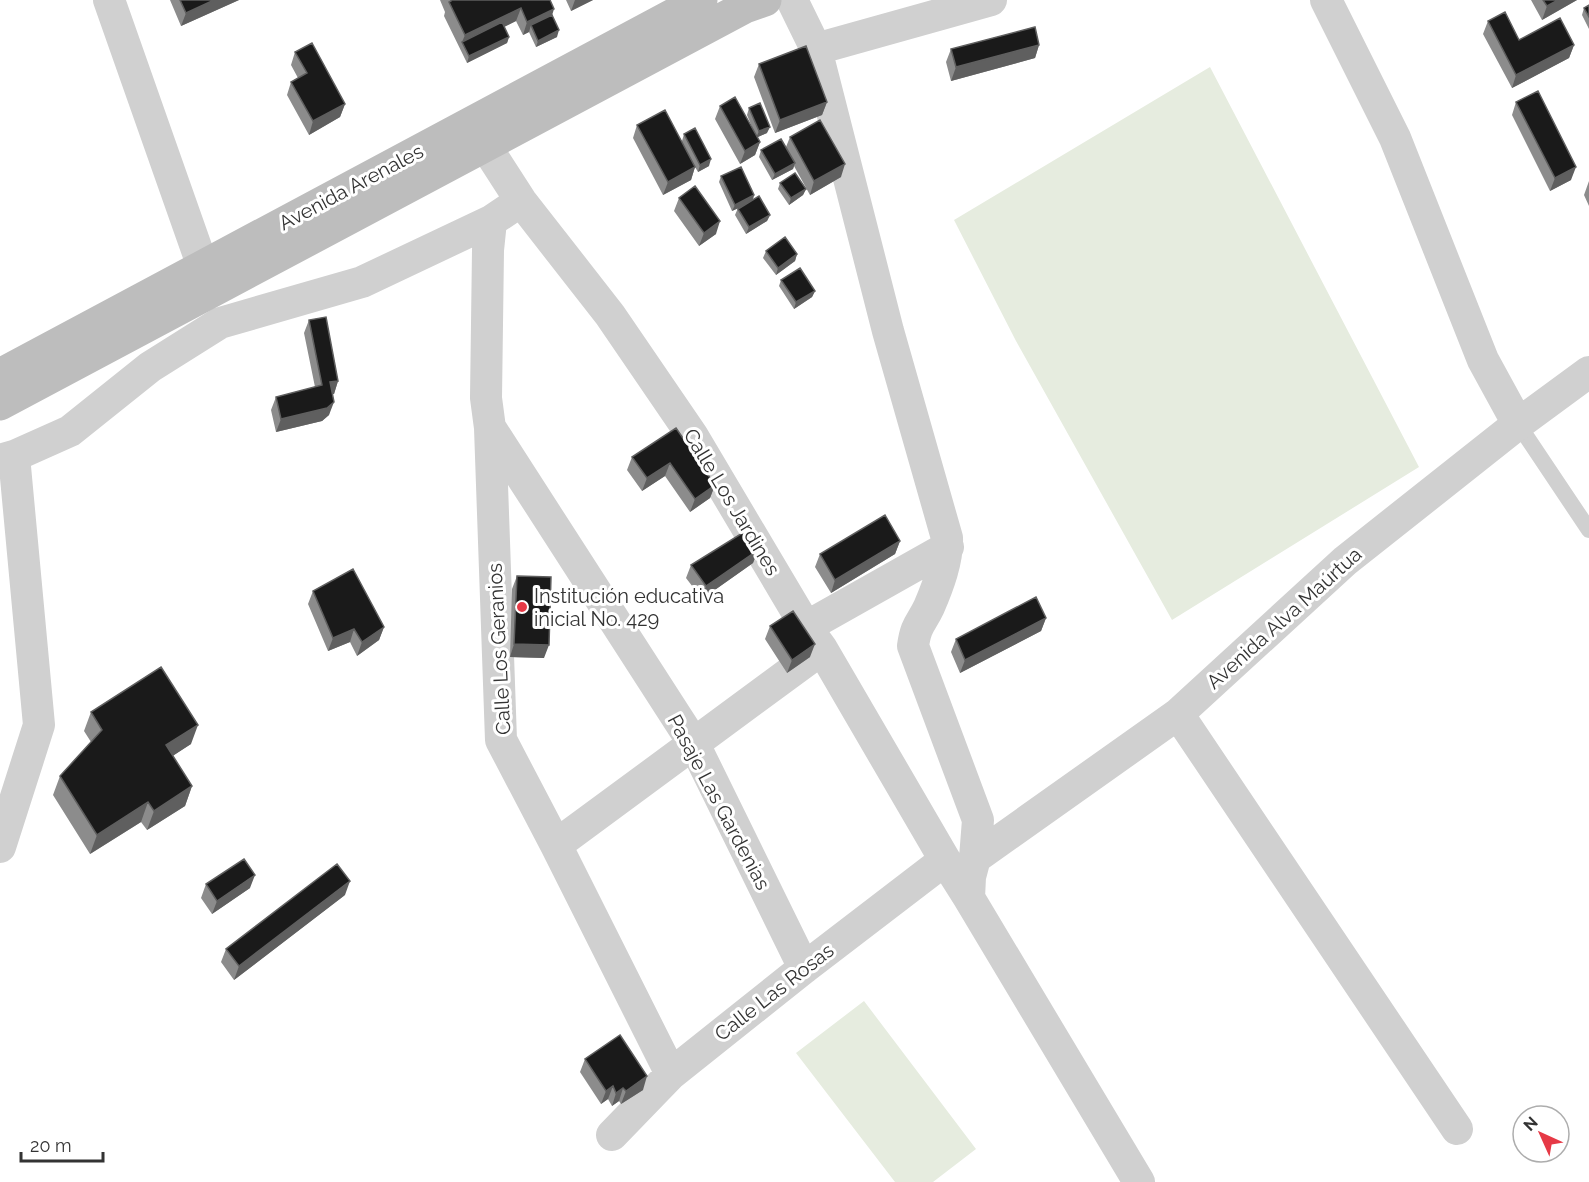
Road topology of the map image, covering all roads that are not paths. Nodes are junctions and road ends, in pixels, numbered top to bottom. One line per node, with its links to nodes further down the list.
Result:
1 (109, 0): 11 (street)
2 (701, 0): 8 (main road, Avenida Arenales)
3 (765, 0): 8 (main road)
4 (792, 0): 7 (street)
5 (991, 0): 7 (street)
6 (1326, 0): 15 (street)
7 (816, 49): 19 (street)
8 (477, 134): 9 (street, Calle Los Jardines); 11 (main road, Avenida Arenales)
9 (520, 201): 10 (street); 20 (street, Calle Los Jardines)
10 (490, 221): 16 (street, Calle Los Geranios); 17 (street)
11 (206, 279): 13 (main road, Avenida Arenales); 14 (main road)
12 (1589, 372): 15 (street, Avenida Alva Maúrtua)
13 (0, 375)
14 (0, 404)
15 (1518, 424): 18 (lane); 21 (street, Avenida Alva Maúrtua)
16 (490, 428): 22 (street, Pasaje Las Gardenias); 23 (street, Calle Los Geranios)
17 (7, 458): 24 (street)
18 (1589, 530)
19 (948, 547): 20 (street); 25 (street)
20 (814, 638): 22 (street); 26 (street, Calle Los Jardines)
21 (1178, 714): 25 (street, Avenida Alva Maúrtua); 30 (street)
22 (694, 744): 23 (street); 28 (street, Pasaje Las Gardenias)
23 (556, 845): 29 (street, Calle Los Geranios)
24 (0, 848)
25 (975, 858): 27 (street)
26 (945, 860): 27 (street, Calle Los Jardines); 28 (street, Calle Las Rosas)
27 (969, 898): 32 (street, Calle Los Jardines)
28 (804, 968): 29 (street, Calle Las Rosas)
29 (671, 1074): 31 (street, Calle Las Rosas)
30 (1457, 1128)
31 (612, 1135)
32 (1139, 1182)

